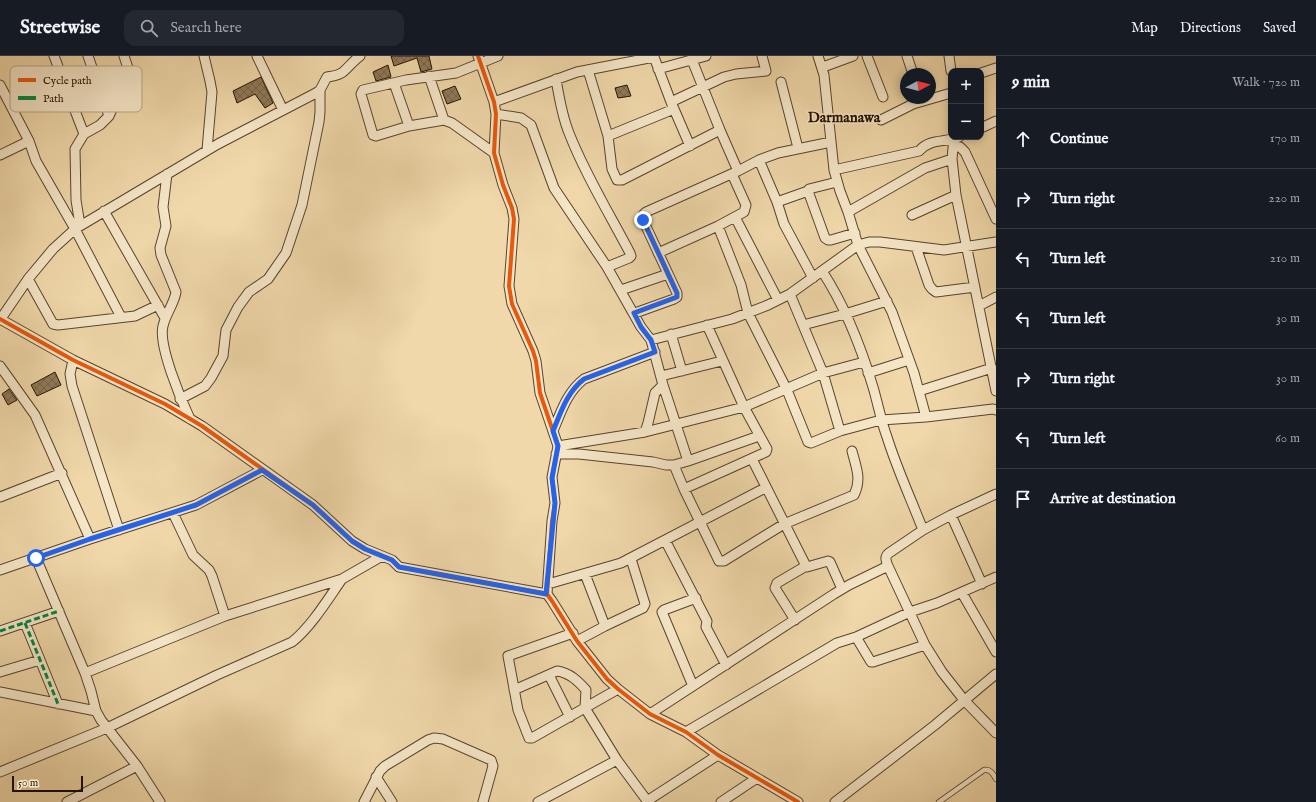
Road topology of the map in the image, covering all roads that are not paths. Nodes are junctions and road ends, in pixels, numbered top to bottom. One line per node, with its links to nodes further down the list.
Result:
1 (54, 56): 18 (street)
2 (88, 56): 19 (street)
3 (124, 56): 20 (street)
4 (204, 56): 61 (street)
5 (257, 56): 40 (street)
6 (360, 56): 34 (street)
7 (498, 56): 15 (street)
8 (706, 56): 17 (street)
9 (762, 56): 33 (street)
10 (818, 56): 21 (street)
11 (853, 56): 21 (street)
12 (867, 56): 36 (street)
13 (906, 56): 22 (street)
14 (949, 56): 23 (street)
15 (479, 59): 28 (street); 37 (street)
16 (681, 59): 17 (street); 25 (street)
17 (692, 60): 33 (street)
18 (58, 66)
19 (92, 66)
20 (127, 66)
21 (823, 67): 58 (street)
22 (911, 68)
23 (951, 68)
24 (996, 68): 27 (street)
25 (658, 69): 26 (street); 39 (street)
26 (588, 70): 29 (street); 54 (street)
27 (984, 72)
28 (429, 76): 31 (street); 47 (street)
29 (556, 79): 37 (street); 86 (street)
30 (781, 82): 60 (street)
31 (394, 83): 50 (street); 50 (street)
32 (0, 85): 38 (street)
33 (703, 86): 39 (street); 52 (street)
34 (320, 90): 40 (street); 123 (street)
35 (948, 94): 48 (street)
36 (883, 97)
37 (494, 102): 45 (street)
38 (10, 104)
39 (673, 105): 54 (street); 59 (street)
40 (283, 110): 61 (street)
41 (14, 112): 57 (street)
42 (76, 112): 53 (street)
43 (108, 112): 46 (street)
44 (111, 112): 46 (street)
45 (496, 114): 62 (street); 86 (street)
46 (109, 116): 53 (street)
47 (444, 120): 50 (street); 62 (street)
48 (881, 120)
49 (996, 121): 51 (street)
50 (409, 126)
51 (984, 127)
52 (720, 130): 59 (street); 67 (street)
53 (84, 134): 79 (street)
54 (608, 136): 59 (street)
55 (948, 140): 66 (street)
56 (955, 140): 64 (street); 77 (street)
57 (29, 141): 63 (street); 79 (street)
58 (831, 142): 60 (street); 66 (street)
59 (690, 146)
60 (798, 148): 65 (street)
61 (207, 150): 68 (street)
62 (494, 153): 130 (street)
63 (0, 154)
64 (952, 159): 71 (street); 74 (street)
65 (759, 160): 67 (street); 72 (street)
66 (834, 170): 69 (street)
67 (736, 173): 76 (street); 85 (street)
68 (167, 174): 73 (street); 103 (street)
69 (837, 182): 70 (street); 74 (street)
70 (808, 191): 72 (street); 80 (street)
71 (956, 195): 75 (street); 83 (street)
72 (777, 202): 89 (street)
73 (104, 211): 79 (street); 97 (street)
74 (848, 212): 80 (street)
75 (912, 215)
76 (735, 217): 78 (street); 95 (street)
77 (996, 219)
78 (718, 226): 85 (street); 100 (street)
79 (78, 227): 90 (street); 102 (street)
80 (854, 233): 82 (street)
81 (996, 242): 83 (street)
82 (858, 245): 84 (street); 87 (street); 96 (street)
83 (967, 246): 84 (street); 91 (street)
84 (916, 247): 91 (street)
85 (658, 253): 88 (street)
86 (608, 266): 92 (street)
87 (822, 271): 89 (street); 101 (street)
88 (668, 274): 92 (street); 99 (street)
89 (812, 278): 93 (street)
90 (28, 279): 102 (street); 104 (street)
91 (975, 287): 98 (street)
92 (621, 290): 99 (street)
93 (790, 294): 95 (street); 106 (street)
94 (996, 297): 98 (street)
95 (778, 300): 100 (street)
96 (887, 301): 101 (street); 111 (street)
97 (158, 305): 102 (street); 103 (street)
98 (979, 306): 114 (street)
99 (634, 313): 108 (street)
100 (748, 313): 105 (street); 120 (street)
101 (845, 314): 106 (street); 113 (street)
102 (122, 317)
103 (165, 318): 123 (street)
104 (0, 319): 110 (street)
105 (707, 325): 107 (street); 112 (street)
106 (803, 325): 117 (street)
107 (671, 334): 108 (street); 116 (street)
108 (651, 340): 109 (street)
109 (655, 352): 119 (street); 130 (street)
110 (73, 360): 127 (street); 149 (street)
111 (909, 360): 118 (street); 121 (street)
112 (722, 361): 116 (street); 124 (street)
113 (864, 362): 117 (street); 118 (street)
114 (993, 363): 121 (street); 122 (street)
115 (0, 366): 140 (street)
116 (682, 371): 119 (street)
117 (823, 373): 120 (street); 132 (street)
118 (868, 373): 128 (street)
119 (662, 380): 129 (street); 131 (street)
120 (787, 390): 124 (street); 132 (street)
121 (919, 391): 126 (street)
122 (996, 391)
123 (180, 399): 127 (street)
124 (744, 407): 129 (street); 133 (street)
125 (996, 410): 126 (street)
126 (926, 417): 128 (street)
127 (190, 419): 139 (street)
128 (881, 420): 132 (street); 150 (street)
129 (675, 424): 131 (street); 137 (street)
130 (553, 431): 134 (street)
131 (645, 432): 134 (street)
132 (840, 432)
133 (759, 436): 136 (street); 137 (street)
134 (557, 450): 138 (street); 162 (street)
135 (852, 452): 148 (street)
136 (752, 459): 141 (street); 142 (street)
137 (688, 461): 138 (street)
138 (674, 465): 142 (street)
139 (262, 470): 145 (street); 153 (street)
140 (62, 473): 144 (street); 151 (street)
141 (765, 488): 147 (street); 148 (street)
142 (684, 489): 147 (street)
143 (996, 494): 146 (street)
144 (0, 497)
145 (173, 513): 149 (street); 170 (street)
146 (951, 515): 150 (street); 163 (street)
147 (700, 522): 148 (street); 152 (street)
148 (784, 524): 156 (street)
149 (119, 530): 151 (street)
150 (923, 530): 157 (street)
151 (90, 539): 154 (street)
152 (665, 540): 155 (street); 167 (street)
153 (382, 556): 161 (street); 166 (street)
154 (36, 558): 158 (street); 168 (street)
155 (631, 559): 159 (street); 173 (street)
156 (806, 566): 164 (street); 171 (street)
157 (888, 566): 164 (street); 169 (street)
158 (0, 570)
159 (585, 574): 162 (street); 173 (street)
160 (996, 577): 163 (street)
161 (342, 579): 170 (street); 195 (street)
162 (548, 584): 166 (street)
163 (982, 584): 165 (street)
164 (842, 589): 171 (street)
165 (962, 593): 169 (street); 178 (street)
166 (546, 594): 175 (street)
167 (696, 598): 180 (street); 185 (street)
168 (59, 612): 172 (street); 182 (street)
169 (910, 612): 176 (street); 177 (street)
170 (225, 616): 182 (street)
171 (795, 620): 180 (street)
172 (25, 623): 174 (street); 179 (street)
173 (605, 626): 175 (street)
174 (0, 631)
175 (575, 637): 186 (street); 187 (street)
176 (856, 637): 177 (street); 196 (street)
177 (925, 645): 189 (street)
178 (996, 652)
179 (40, 660): 181 (street); 190 (street)
180 (726, 665): 185 (street)
181 (0, 672)
182 (85, 673): 192 (street)
183 (996, 674): 189 (street)
184 (550, 675): 187 (street); 191 (street); 194 (street)
185 (693, 686): 193 (street)
186 (618, 689): 191 (street); 193 (street)
187 (514, 690): 194 (street)
188 (0, 692): 190 (street)
189 (964, 700): 197 (street); 214 (street)
190 (58, 704): 192 (street)
191 (585, 708): 194 (street); 199 (street)
192 (96, 711): 195 (street)
193 (650, 714): 196 (street)
194 (570, 717)
195 (106, 728): 200 (street); 201 (street)
196 (686, 732): 198 (street)
197 (996, 733)
198 (718, 755): 203 (street); 211 (street)
199 (617, 760): 210 (street); 211 (street)
200 (137, 766): 205 (street); 206 (street)
201 (0, 772)
202 (376, 777): 207 (street); 208 (street); 209 (street)
203 (757, 778): 212 (street); 213 (street)
204 (996, 779): 215 (lane)
205 (68, 802)
206 (160, 802)
207 (364, 802)
208 (392, 802)
209 (483, 802)
210 (538, 802)
211 (647, 802)
212 (721, 802)
213 (798, 802)
214 (835, 802)
215 (939, 802)

